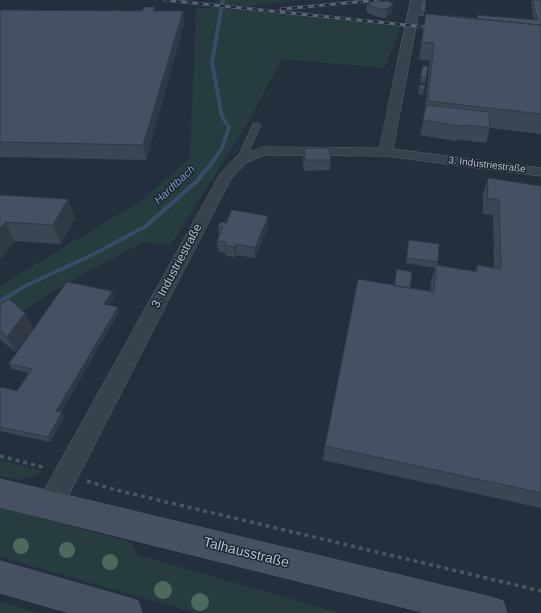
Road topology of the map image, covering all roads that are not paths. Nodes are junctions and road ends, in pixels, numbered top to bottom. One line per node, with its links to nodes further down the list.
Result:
1 (416, 0): 3 (street)
2 (257, 125): 4 (lane)
3 (385, 152): 4 (street, 3. Industriestraße); 5 (street, 3. Industriestraße)
4 (241, 160): 7 (street, 3. Industriestraße)
5 (541, 172)
6 (0, 493): 7 (main road, Talhausstraße)
7 (50, 505): 10 (main road, Talhausstraße)
8 (0, 577): 9 (main road)
9 (126, 613)
10 (491, 613)

